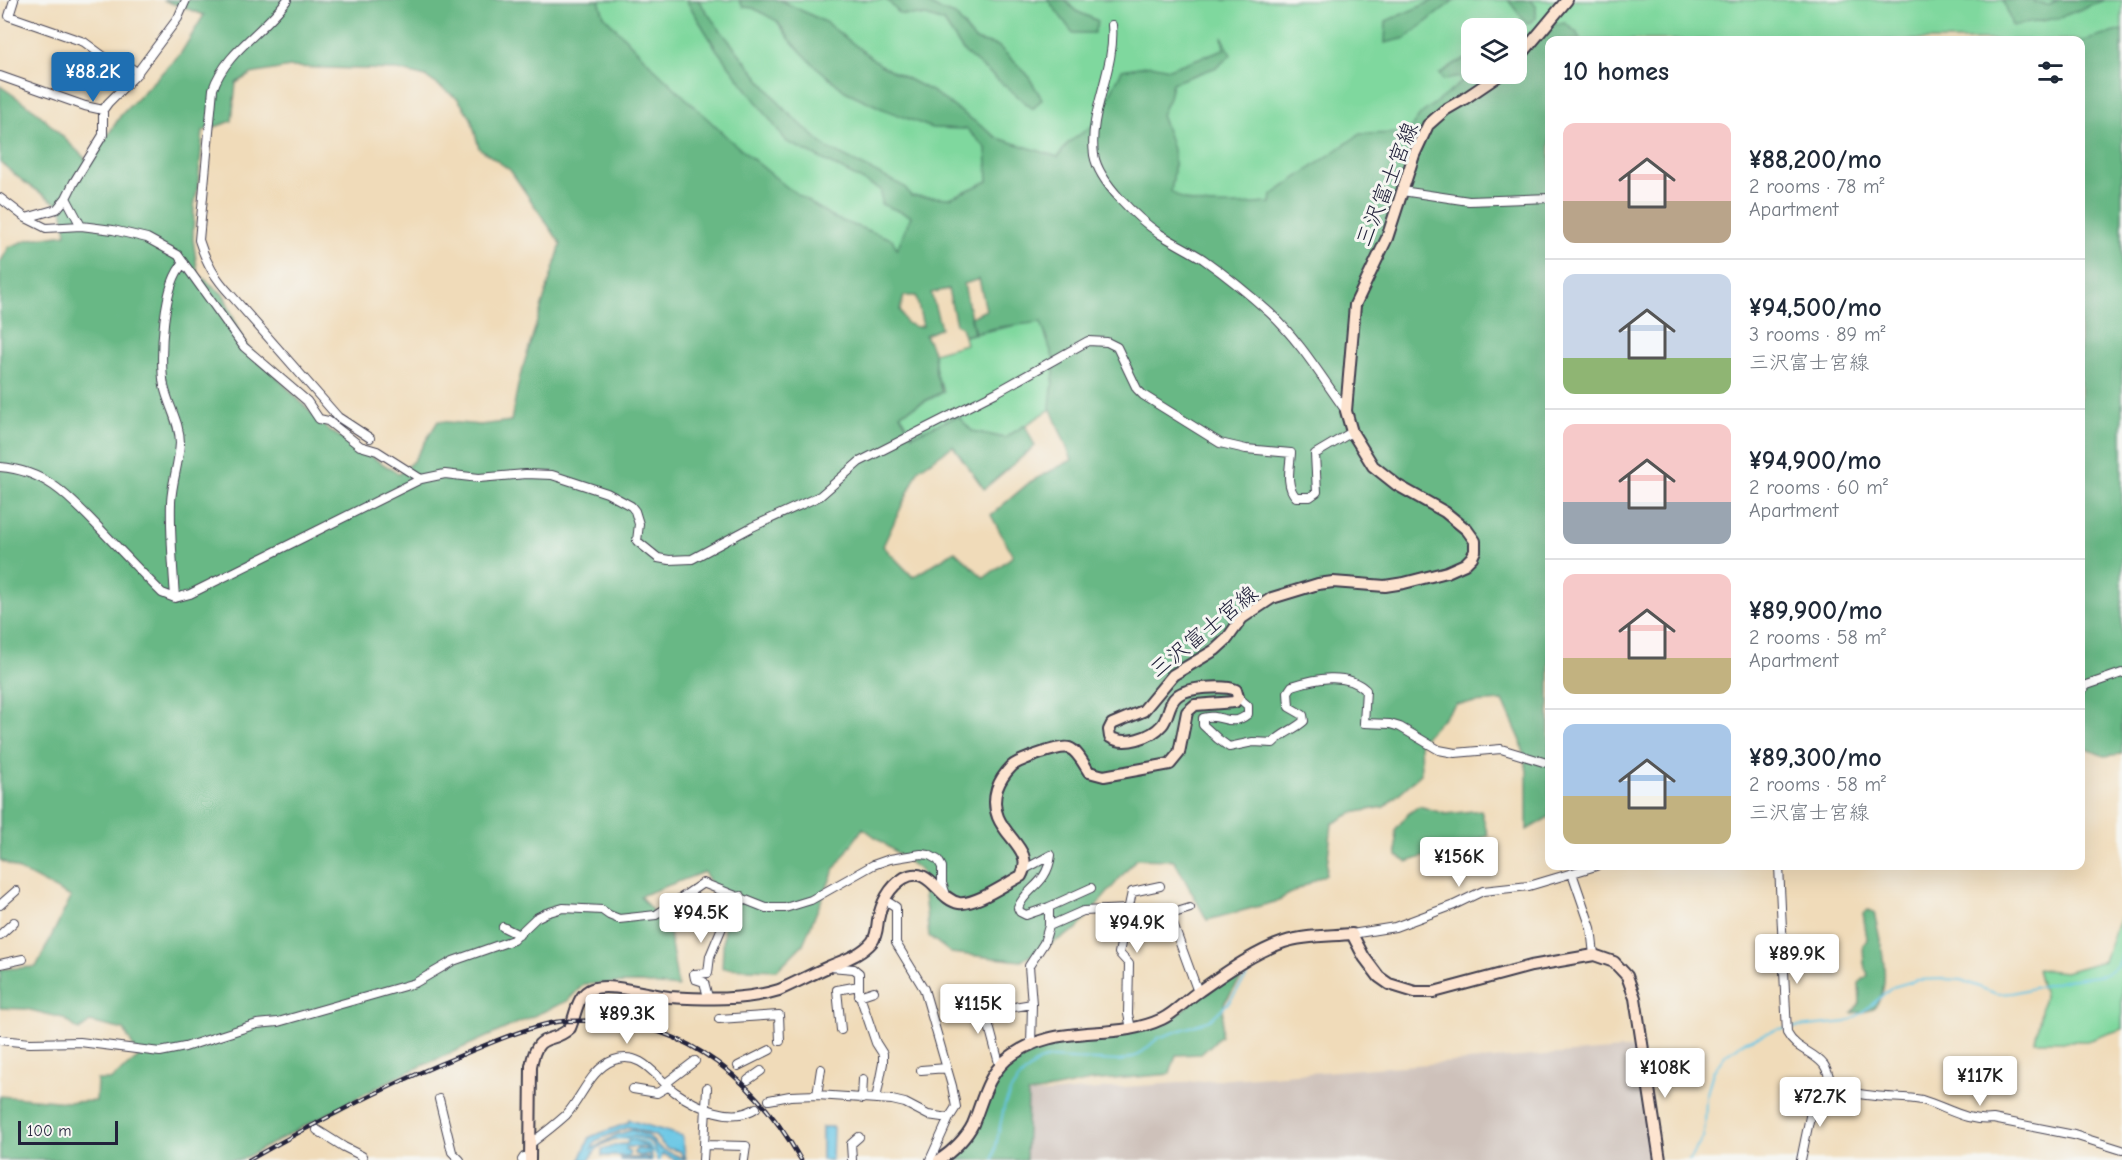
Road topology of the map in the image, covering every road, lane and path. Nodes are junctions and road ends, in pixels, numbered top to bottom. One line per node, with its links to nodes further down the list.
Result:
1 (14, 0): 7 (street)
2 (186, 0): 7 (street)
3 (287, 0): 20 (street)
4 (1567, 0): 6 (main road)
5 (1112, 25): 18 (street)
6 (1527, 48)
7 (138, 73): 10 (street)
8 (0, 76): 10 (street)
9 (1486, 84): 11 (main road, 三沢富士宮線)
10 (103, 110): 13 (street)
11 (1402, 191): 14 (street); 18 (main road, 三沢富士宮線)
12 (0, 198): 15 (street)
13 (66, 198): 15 (street); 16 (street)
14 (1545, 198)
15 (26, 218): 16 (street)
16 (81, 226): 17 (street)
17 (184, 263): 22 (street); 23 (street)
18 (1346, 411): 19 (main road, 三沢富士宮線)
19 (1352, 432): 22 (street); 26 (main road, 三沢富士宮線)
20 (370, 438)
21 (0, 467): 23 (street)
22 (421, 479): 23 (street)
23 (175, 598)
24 (2122, 674): 25 (street)
25 (2085, 687)
26 (1238, 697): 27 (street); 28 (main road)
27 (1545, 762)
28 (1025, 869): 36 (main road); 39 (street)
29 (1582, 870): 31 (street)
30 (1779, 870): 81 (street)
31 (1572, 873): 47 (street); 50 (street)
32 (1160, 886): 41 (street)
33 (1091, 888): 39 (street)
34 (16, 891): 38 (street)
35 (741, 896): 36 (street); 49 (street); 59 (street)
36 (947, 897): 37 (main road)
37 (885, 900): 53 (main road); 72 (street)
38 (0, 905)
39 (1049, 908): 45 (street)
40 (1191, 908): 42 (street)
41 (1128, 909): 43 (street); 45 (street)
42 (1170, 916): 43 (street); 56 (street)
43 (1126, 919): 63 (street)
44 (14, 922): 48 (street)
45 (1049, 926): 60 (street)
46 (503, 927): 49 (street)
47 (1352, 934): 50 (main road); 56 (main road)
48 (0, 935)
49 (519, 935): 65 (street)
50 (1594, 955): 103 (main road)
51 (23, 959): 52 (street)
52 (0, 964)
53 (828, 967): 54 (street); 59 (main road)
54 (859, 986): 57 (street); 64 (street)
55 (874, 991): 57 (street)
56 (1198, 992): 63 (main road)
57 (859, 996): 84 (street)
58 (981, 996): 61 (street)
59 (708, 997): 92 (main road)
60 (1032, 1004): 61 (street); 67 (street)
61 (985, 1012): 71 (street)
62 (719, 1019): 66 (street)
63 (1131, 1029): 67 (main road)
64 (841, 1030)
65 (0, 1040)
66 (780, 1041)
67 (1030, 1046): 71 (main road)
68 (770, 1050): 70 (street)
69 (695, 1061): 78 (street)
70 (738, 1066)
71 (1000, 1067): 102 (main road)
72 (947, 1068): 74 (street); 89 (street)
73 (821, 1069): 82 (street)
74 (921, 1070)
75 (761, 1071): 77 (street)
76 (863, 1079): 83 (street)
77 (748, 1080)
78 (667, 1085): 80 (street); 87 (street); 92 (street)
79 (707, 1088): 87 (street)
80 (633, 1089)
81 (1832, 1089): 94 (street); 104 (street)
82 (817, 1095): 83 (street); 86 (street)
83 (862, 1099): 84 (street)
84 (876, 1099): 89 (street)
85 (439, 1100): 97 (street)
86 (769, 1100)
87 (706, 1108): 88 (street); 93 (street)
88 (756, 1108)
89 (948, 1118): 101 (street)
90 (317, 1130): 96 (street)
91 (859, 1137): 100 (street)
92 (530, 1144): 95 (main road)
93 (704, 1145): 98 (street); 99 (street)
94 (2122, 1150)
95 (527, 1159)
96 (363, 1160)
97 (460, 1160)
98 (703, 1160)
99 (744, 1160)
100 (852, 1160)
101 (930, 1160)
102 (939, 1160)
103 (1660, 1160)
104 (1801, 1160)

